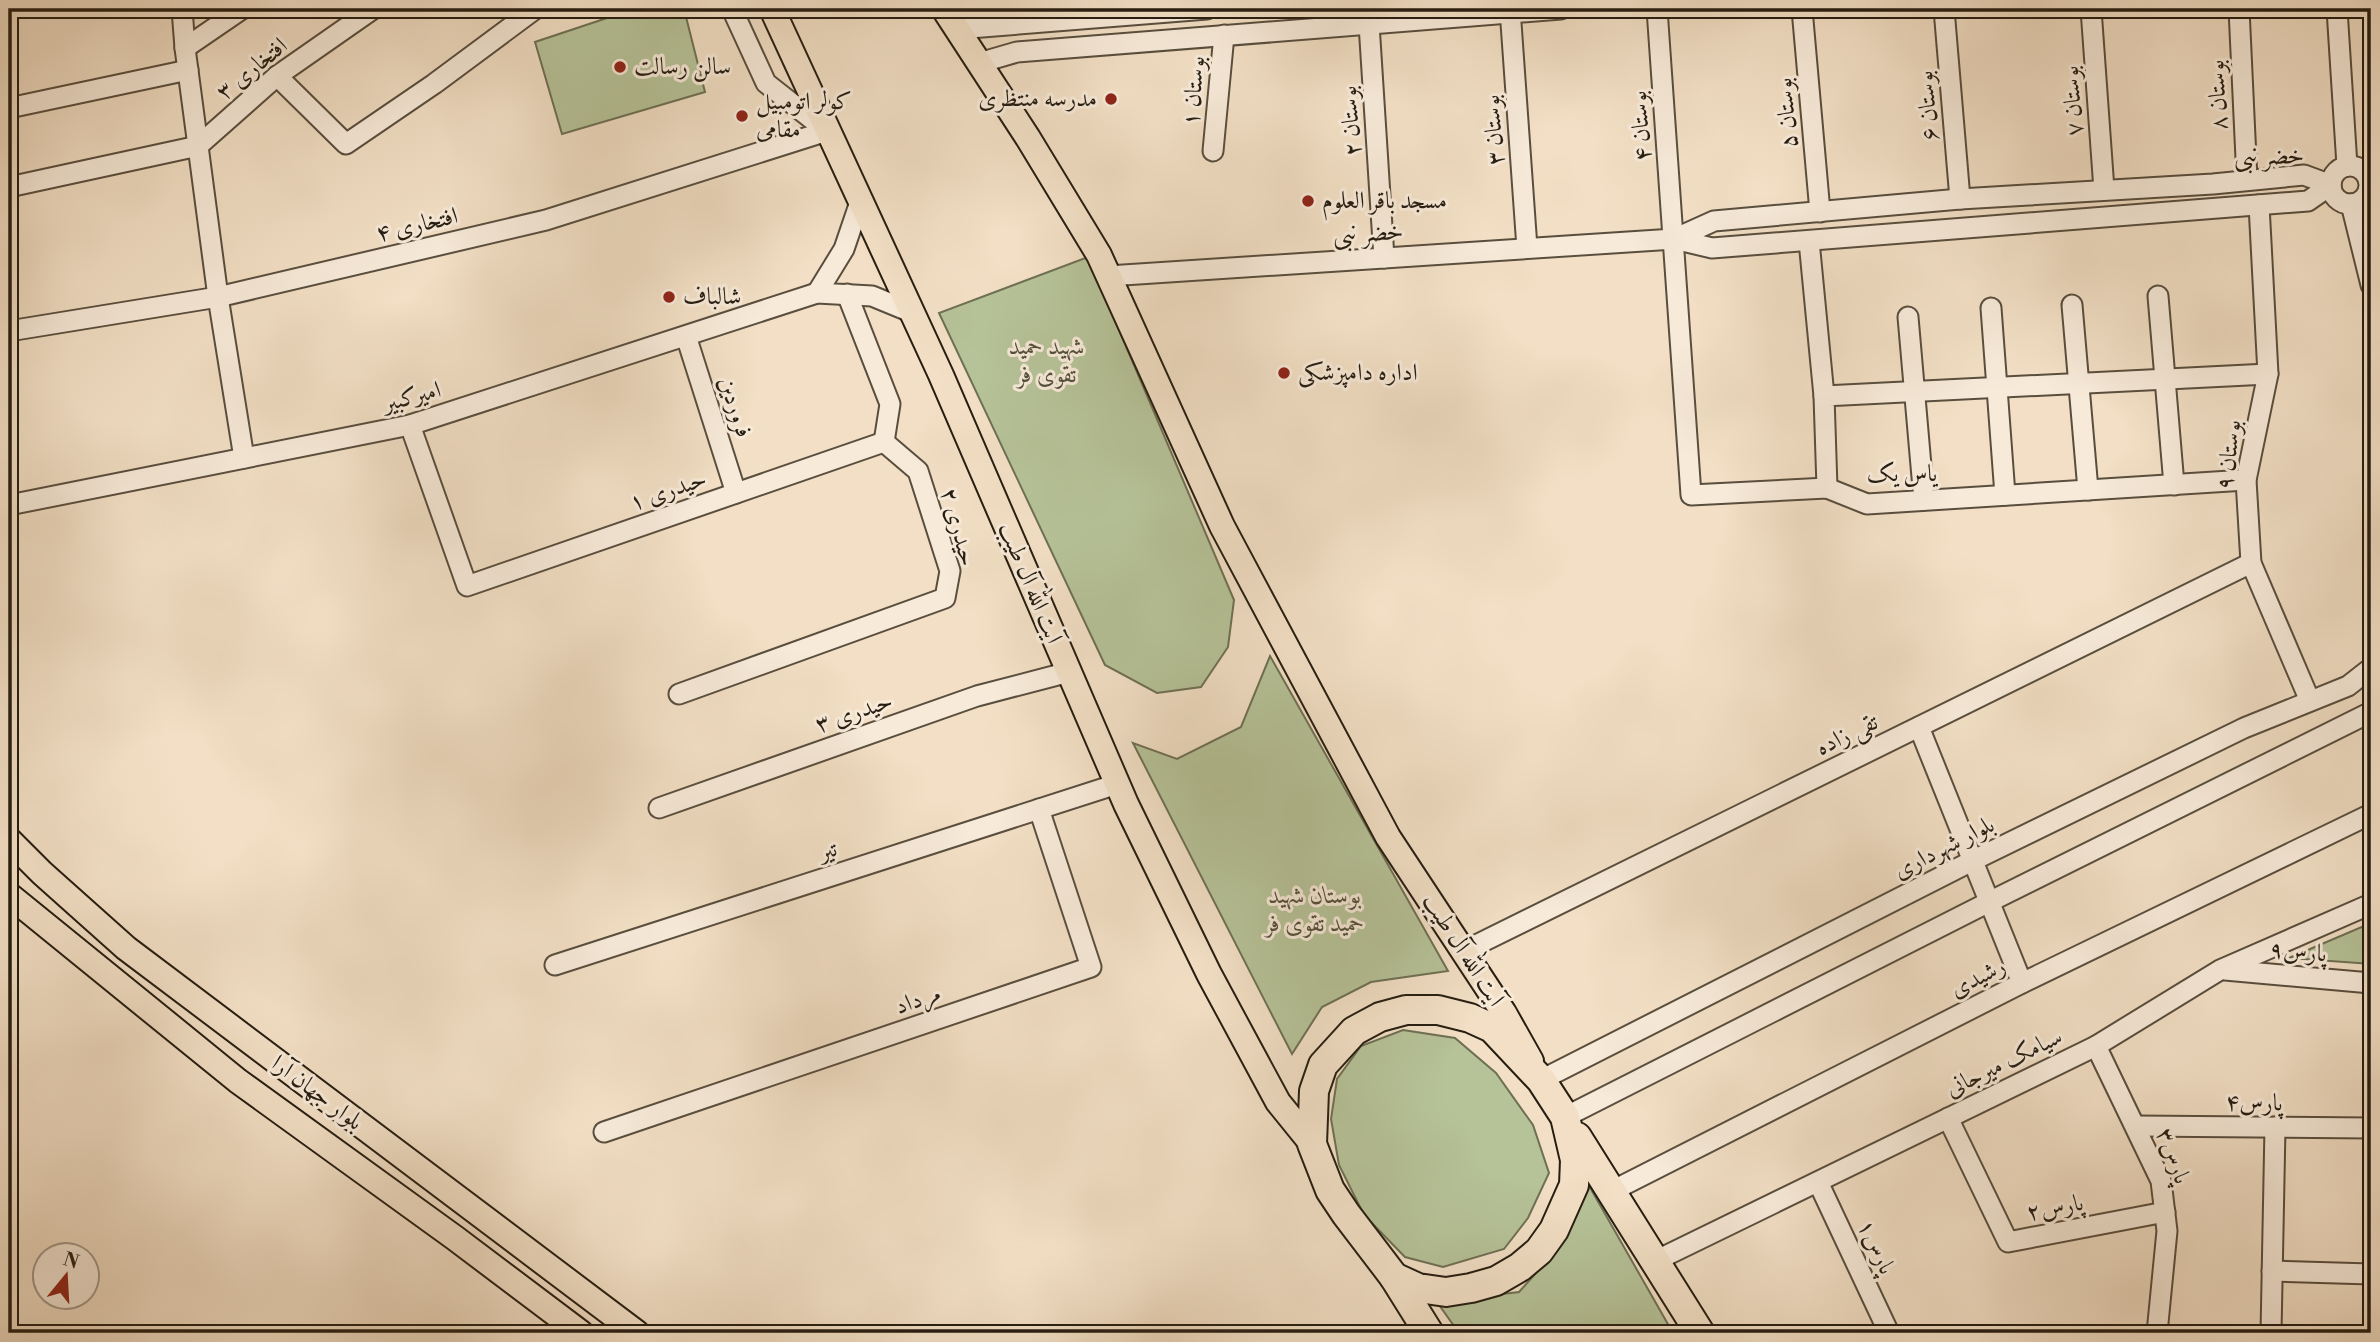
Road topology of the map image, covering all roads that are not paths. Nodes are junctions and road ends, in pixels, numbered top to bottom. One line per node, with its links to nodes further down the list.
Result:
1 (182, 9): 21 (street)
2 (242, 9): 21 (street)
3 (373, 9): 24 (street, افتخاری ۳)
4 (535, 9): 24 (street)
5 (732, 9): 26 (street)
6 (772, 9): 26 (main road, آیت الله آل طیب)
7 (1207, 9): 16 (street)
8 (1561, 9): 15 (street)
9 (1657, 9): 40 (street, بوستان ۴)
10 (1802, 9): 39 (street, بوستان ۵)
11 (1944, 9): 35 (street, بوستان ۶)
12 (2091, 9): 34 (street, بوستان ۷)
13 (2239, 9): 30 (street, بوستان ۸)
14 (2337, 9): 29 (street)
15 (1510, 11): 18 (street); 42 (street, بوستان ۳)
16 (1074, 14): 17 (street); 20 (street)
17 (951, 19): 22 (main road, آیت الله آل طیب)
18 (1369, 24): 19 (street); 43 (street, بوستان ۲)
19 (1224, 36): 20 (street); 28 (street, بوستان ۱)
20 (1076, 47): 22 (street)
21 (185, 48): 23 (street)
22 (979, 63): 44 (main road, آیت الله آل طیب)
23 (188, 70): 25 (street); 27 (street)
24 (277, 76): 27 (street, افتخاری ۳)
25 (9, 108)
26 (827, 131): 36 (main road, آیت الله آل طیب); 49 (street, افتخاری ۴)
27 (198, 146): 33 (street); 49 (street)
28 (1213, 151)
29 (2347, 166): 31 (street); 32 (street)
30 (2246, 180): 32 (street, خضر نبی); 34 (street, خضر نبی)
31 (2370, 182): 37 (street)
32 (2331, 186): 37 (street); 38 (street, خضر نبی)
33 (9, 187)
34 (2104, 190): 35 (street, خضر نبی)
35 (1960, 199): 39 (street, خضر نبی)
36 (860, 202): 46 (street); 52 (main road, آیت الله آل طیب)
37 (2351, 204): 45 (street)
38 (2259, 205): 41 (street, خضر نبی); 56 (street, بوستان ۹)
39 (1820, 212): 40 (street, خضر نبی)
40 (1674, 239): 41 (street, خضر نبی); 42 (street, خضر نبی); 67 (street, یاس یک)
41 (1809, 241): 61 (street)
42 (1527, 248): 43 (street, خضر نبی)
43 (1384, 258): 44 (street, خضر نبی)
44 (1108, 276): 89 (main road, آیت الله آل طیب)
45 (2371, 285)
46 (817, 293): 47 (street); 55 (street, امیرکبیر)
47 (847, 295): 52 (street); 63 (street)
48 (2158, 296): 57 (street)
49 (218, 297): 54 (street, افتخاری ۴); 64 (street)
50 (2072, 305): 58 (street)
51 (1991, 308): 59 (street)
52 (911, 312): 75 (main road, آیت الله آل طیب)
53 (1908, 317): 60 (street)
54 (9, 331)
55 (687, 336): 62 (street, امیرکبیر); 69 (street, فروردین)
56 (2267, 374): 57 (street); 65 (street, بوستان ۹)
57 (2165, 379): 58 (street); 66 (street)
58 (2079, 383): 59 (street); 68 (street)
59 (1997, 387): 60 (street); 70 (street)
60 (1914, 392): 61 (street); 71 (street)
61 (1824, 396): 67 (street)
62 (410, 425): 64 (street, امیرکبیر); 69 (street, حیدری ۱)
63 (884, 442): 69 (street, حیدری ۱); 76 (street, حیدری ۲)
64 (244, 458): 72 (street, امیرکبیر)
65 (2246, 480): 66 (street, یاس یک); 73 (street, بوستان ۹)
66 (2174, 485): 68 (street, یاس یک)
67 (1827, 488): 71 (street, یاس یک)
68 (2088, 490): 70 (street, یاس یک)
69 (736, 493)
70 (2005, 495): 71 (street, یاس یک)
71 (1924, 500)
72 (9, 505)
73 (2251, 563): 77 (street, بوستان ۹); 79 (street, تقی زاده)
74 (2371, 668): 77 (street, بلوار شهرداری)
75 (1069, 672): 80 (main road, آیت الله آل طیب); 81 (street, حیدری ۳)
76 (679, 694)
77 (2310, 701): 85 (street, بلوار شهرداری)
78 (2371, 712): 87 (street)
79 (1919, 727): 85 (street); 89 (street, تقی زاده)
80 (1117, 784): 82 (street, تیر); 102 (main road, آیت الله آل طیب)
81 (659, 808)
82 (1039, 809): 90 (street, تیر); 101 (street, مرداد)
83 (2371, 814): 92 (street, رشیدی)
84 (9, 840): 111 (main road, بلوار جهان آرا)
85 (1974, 860): 87 (street); 95 (street, بلوار شهرداری)
86 (9, 895): 110 (main road, بلوار جهان آرا)
87 (1989, 902): 92 (street); 96 (street)
88 (2371, 904): 91 (street, سیامک میرجانی)
89 (1464, 951): 95 (main road, آیت الله آل طیب)
90 (555, 965)
91 (2220, 970): 93 (street, پارس۹); 94 (street, سیامک میرجانی)
92 (2022, 983): 104 (street, رشیدی)
93 (2371, 983)
94 (2096, 1046): 97 (street, سیامک میرجانی); 98 (street, پارس۳)
95 (1541, 1080): 96 (highway); 102 (highway)
96 (1565, 1117): 104 (highway); 109 (highway)
97 (1948, 1118): 103 (street, سیامک میرجانی); 105 (street, پارس۲)
98 (2136, 1126): 99 (street, پارس۴); 105 (street, پارس۳)
99 (2275, 1127): 100 (street, پارس۴); 107 (street)
100 (2371, 1128)
101 (604, 1132)
102 (1312, 1144): 109 (highway)
103 (1818, 1182): 106 (street, سیامک میرجانی); 114 (street, پارس۱)
104 (1610, 1192): 106 (highway)
105 (2165, 1212): 115 (street, پارس۳)
106 (1655, 1261): 113 (highway)
107 (2272, 1271): 108 (street); 116 (street)
108 (2371, 1274)
109 (1394, 1277): 112 (highway)
110 (581, 1333)
111 (637, 1333)
112 (1429, 1333)
113 (1700, 1333)
114 (1889, 1333)
115 (2157, 1333)
116 (2270, 1333)

